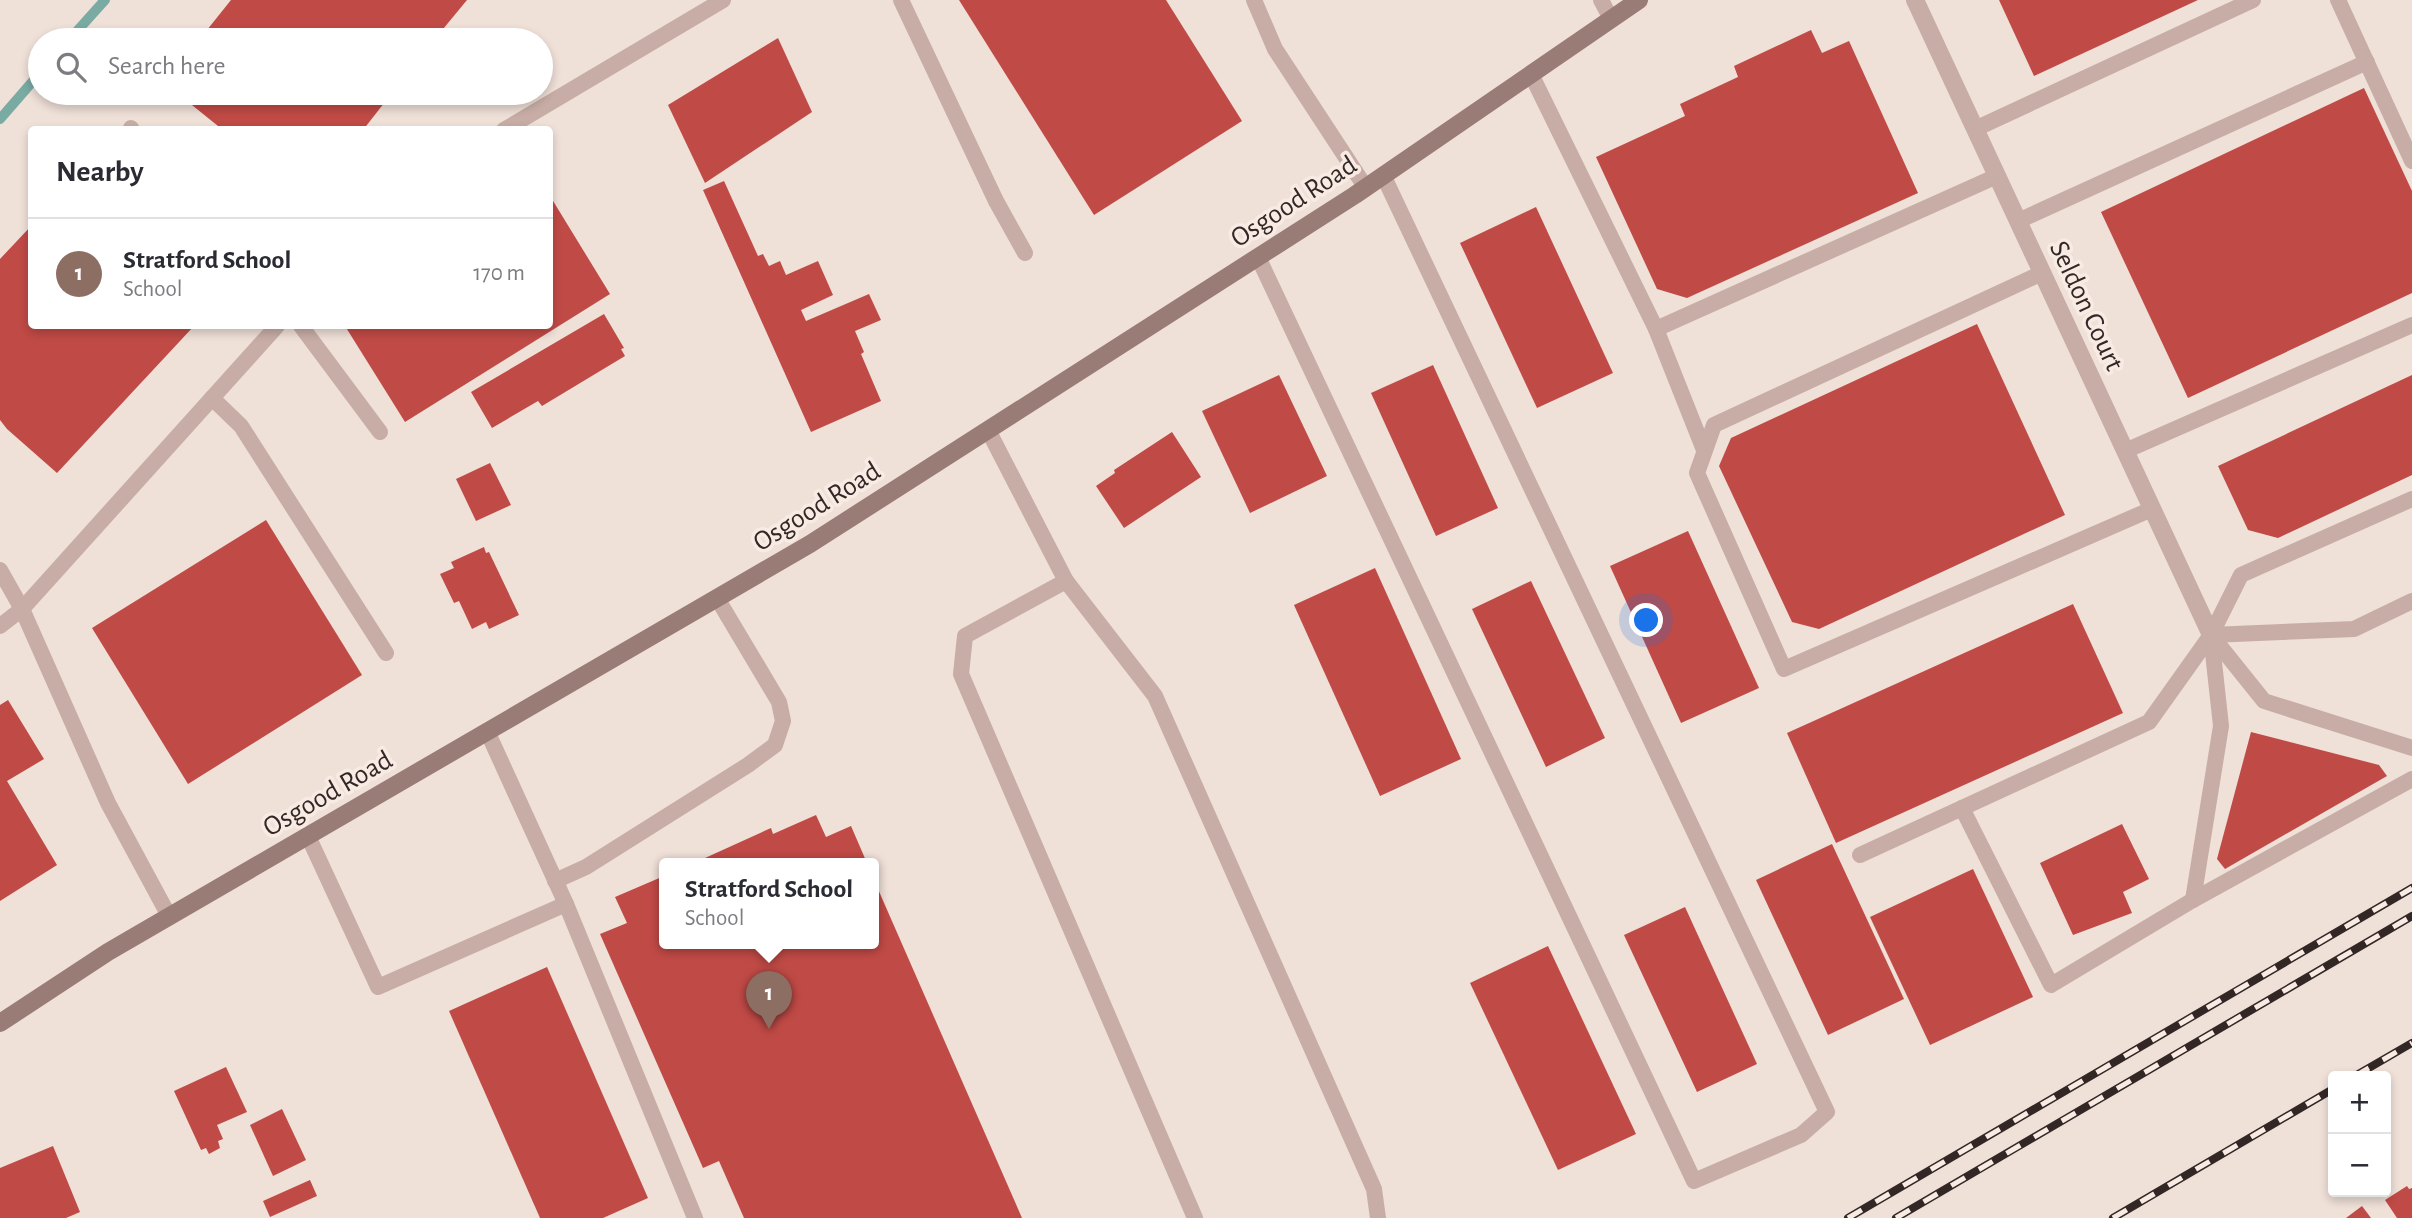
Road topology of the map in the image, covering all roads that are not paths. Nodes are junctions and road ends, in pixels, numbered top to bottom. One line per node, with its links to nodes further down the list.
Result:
1 (723, 0): 12 (lane)
2 (901, 0): 21 (lane)
3 (1254, 0): 19 (lane)
4 (1601, 0): 9 (lane)
5 (1639, 0): 9 (main road, Osgood Road)
6 (1915, 0): 15 (street, Seldon Court)
7 (2253, 0): 15 (lane)
8 (2338, 0): 10 (lane)
9 (1611, 19): 11 (main road, Osgood Road)
10 (2367, 62): 16 (lane); 20 (lane)
11 (1531, 74): 17 (main road, Osgood Road); 27 (lane)
12 (553, 101)
13 (546, 105): 14 (lane)
14 (511, 126)
15 (1975, 129): 18 (street, Seldon Court)
16 (2412, 161)
17 (1383, 176): 19 (main road, Osgood Road); 22 (lane)
18 (1997, 176): 20 (street, Seldon Court); 27 (lane)
19 (1366, 188): 22 (main road, Osgood Road)
20 (2018, 221): 23 (street, Seldon Court)
21 (1025, 253)
22 (1258, 257): 29 (main road, Osgood Road)
23 (2042, 272): 31 (lane); 32 (street, Seldon Court)
24 (2412, 326): 32 (lane)
25 (274, 329): 28 (lane)
26 (303, 329): 30 (lane)
27 (1656, 329): 31 (lane)
28 (212, 398): 39 (lane); 42 (lane)
29 (988, 430): 36 (lane); 37 (main road, Osgood Road)
30 (380, 432)
31 (1704, 450): 34 (lane)
32 (2125, 452): 34 (street, Seldon Court)
33 (2412, 499): 41 (lane)
34 (2152, 509): 41 (street, Seldon Court)
35 (0, 569): 39 (lane)
36 (1066, 581): 55 (lane); 56 (lane)
37 (717, 598): 43 (main road, Osgood Road); 49 (lane)
38 (2412, 601): 41 (lane)
39 (22, 609): 40 (lane); 52 (lane)
40 (0, 626)
41 (2211, 635): 44 (lane); 46 (lane); 50 (lane)
42 (386, 653)
43 (487, 731): 47 (main road, Osgood Road); 49 (lane)
44 (2412, 748)
45 (2412, 779): 50 (lane)
46 (1962, 808): 48 (lane); 50 (lane)
47 (308, 836): 51 (lane); 52 (main road, Osgood Road)
48 (1860, 855)
49 (555, 881): 51 (lane)
50 (2193, 900)
51 (566, 904): 54 (lane)
52 (169, 916): 53 (main road, Osgood Road)
53 (0, 1023)
54 (695, 1218)
55 (1195, 1218)
56 (1378, 1218)

